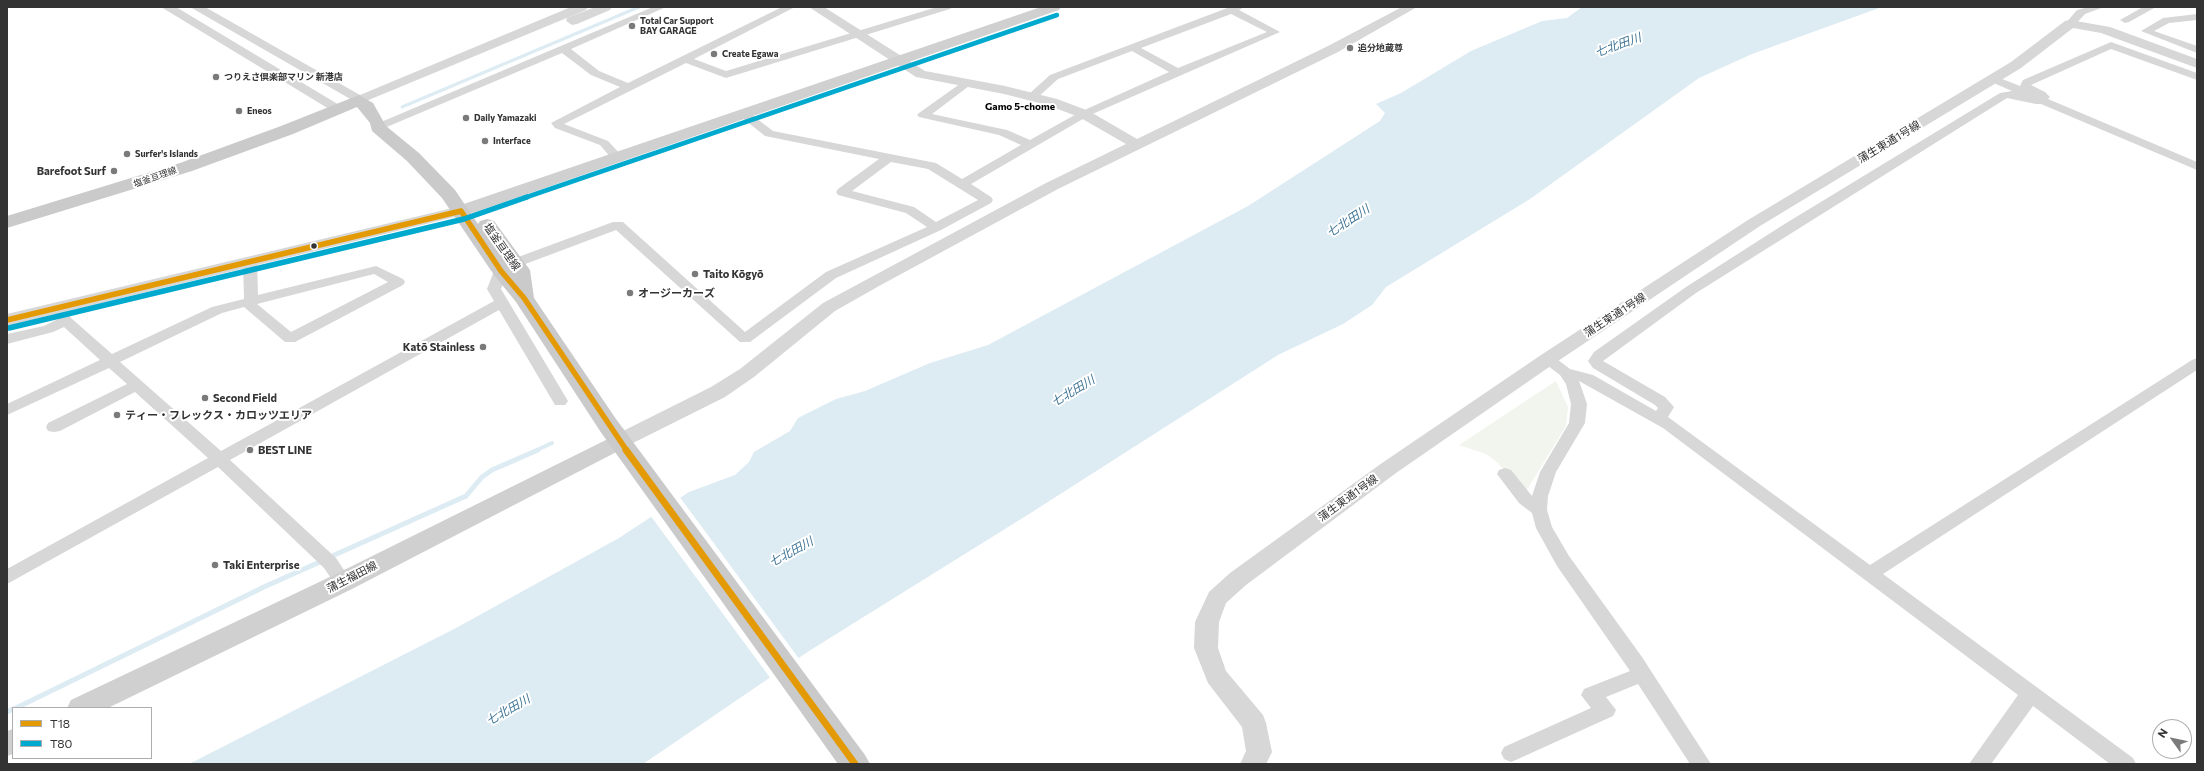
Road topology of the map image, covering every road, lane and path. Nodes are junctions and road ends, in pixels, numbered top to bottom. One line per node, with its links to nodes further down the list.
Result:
1 (167, 7): 33 (street)
2 (196, 7): 33 (street)
3 (582, 7): 33 (street)
4 (606, 7): 33 (street)
5 (661, 7): 19 (street)
6 (790, 7): 21 (street)
7 (815, 7): 17 (street)
8 (947, 7): 17 (street)
9 (1054, 7): 22 (main road)
10 (1411, 7): 34 (street)
11 (2099, 7): 16 (street)
12 (2151, 7): 15 (street)
13 (1235, 8): 18 (street); 24 (street)
14 (2197, 17): 20 (street)
15 (2125, 20)
16 (2070, 24): 23 (street); 26 (street, 蒲生東通1号線)
17 (859, 35): 21 (street); 22 (street)
18 (1132, 47): 24 (street); 29 (street)
19 (564, 48): 28 (street); 33 (street)
20 (2197, 50)
21 (686, 59): 28 (street)
22 (898, 60): 27 (street); 31 (main road)
23 (2197, 64)
24 (1177, 72): 32 (street)
25 (2197, 77): 30 (street)
26 (1993, 79): 30 (street); 52 (street, 蒲生東通1号線)
27 (968, 83): 29 (street); 35 (street)
28 (628, 87): 36 (street)
29 (1033, 96): 32 (street)
30 (2042, 100): 38 (street); 59 (street)
31 (744, 114): 36 (main road); 37 (street)
32 (1084, 114): 34 (street); 35 (street)
33 (363, 115): 40 (main road, 塩釜亘理線); 41 (main road, 塩釜亘理線); 43 (main road, 塩釜亘理線)
34 (1136, 144): 61 (street)
35 (1030, 145): 39 (street)
36 (617, 157): 40 (main road)
37 (888, 158): 39 (street); 42 (street)
38 (2197, 166)
39 (962, 184): 42 (street)
40 (461, 211): 44 (street); 45 (main road, 塩釜亘理線)
41 (7, 222)
42 (936, 227): 45 (street)
43 (7, 232)
44 (250, 261): 46 (street); 48 (street)
45 (507, 261): 47 (street); 61 (main road, 塩釜亘理線)
46 (251, 301): 46 (street); 53 (street)
47 (502, 302): 57 (street); 62 (street)
48 (57, 306): 49 (street); 50 (street)
49 (7, 320)
50 (66, 321): 51 (street); 53 (street)
51 (7, 339)
52 (1548, 359): 55 (street); 73 (street, 蒲生東通1号線)
53 (110, 360): 56 (street); 58 (street)
54 (2197, 363): 67 (street)
55 (1565, 372): 59 (street); 64 (street)
56 (137, 385): 60 (street); 62 (street)
57 (560, 401)
58 (7, 410)
59 (1657, 418): 67 (street)
60 (54, 427)
61 (624, 446): 65 (main road, 蒲生福田線); 72 (main road, 塩釜亘理線)
62 (219, 459): 65 (street); 66 (street)
63 (1505, 474): 64 (street)
64 (1539, 510): 68 (street)
65 (331, 567): 70 (main road, 蒲生福田線)
66 (9, 571)
67 (1869, 574): 69 (street)
68 (1642, 674): 71 (street); 74 (street)
69 (2031, 693): 75 (street); 76 (street)
70 (83, 707)
71 (1511, 753)
72 (851, 759)
73 (1253, 764)
74 (1701, 764)
75 (1979, 764)
76 (2126, 764)

